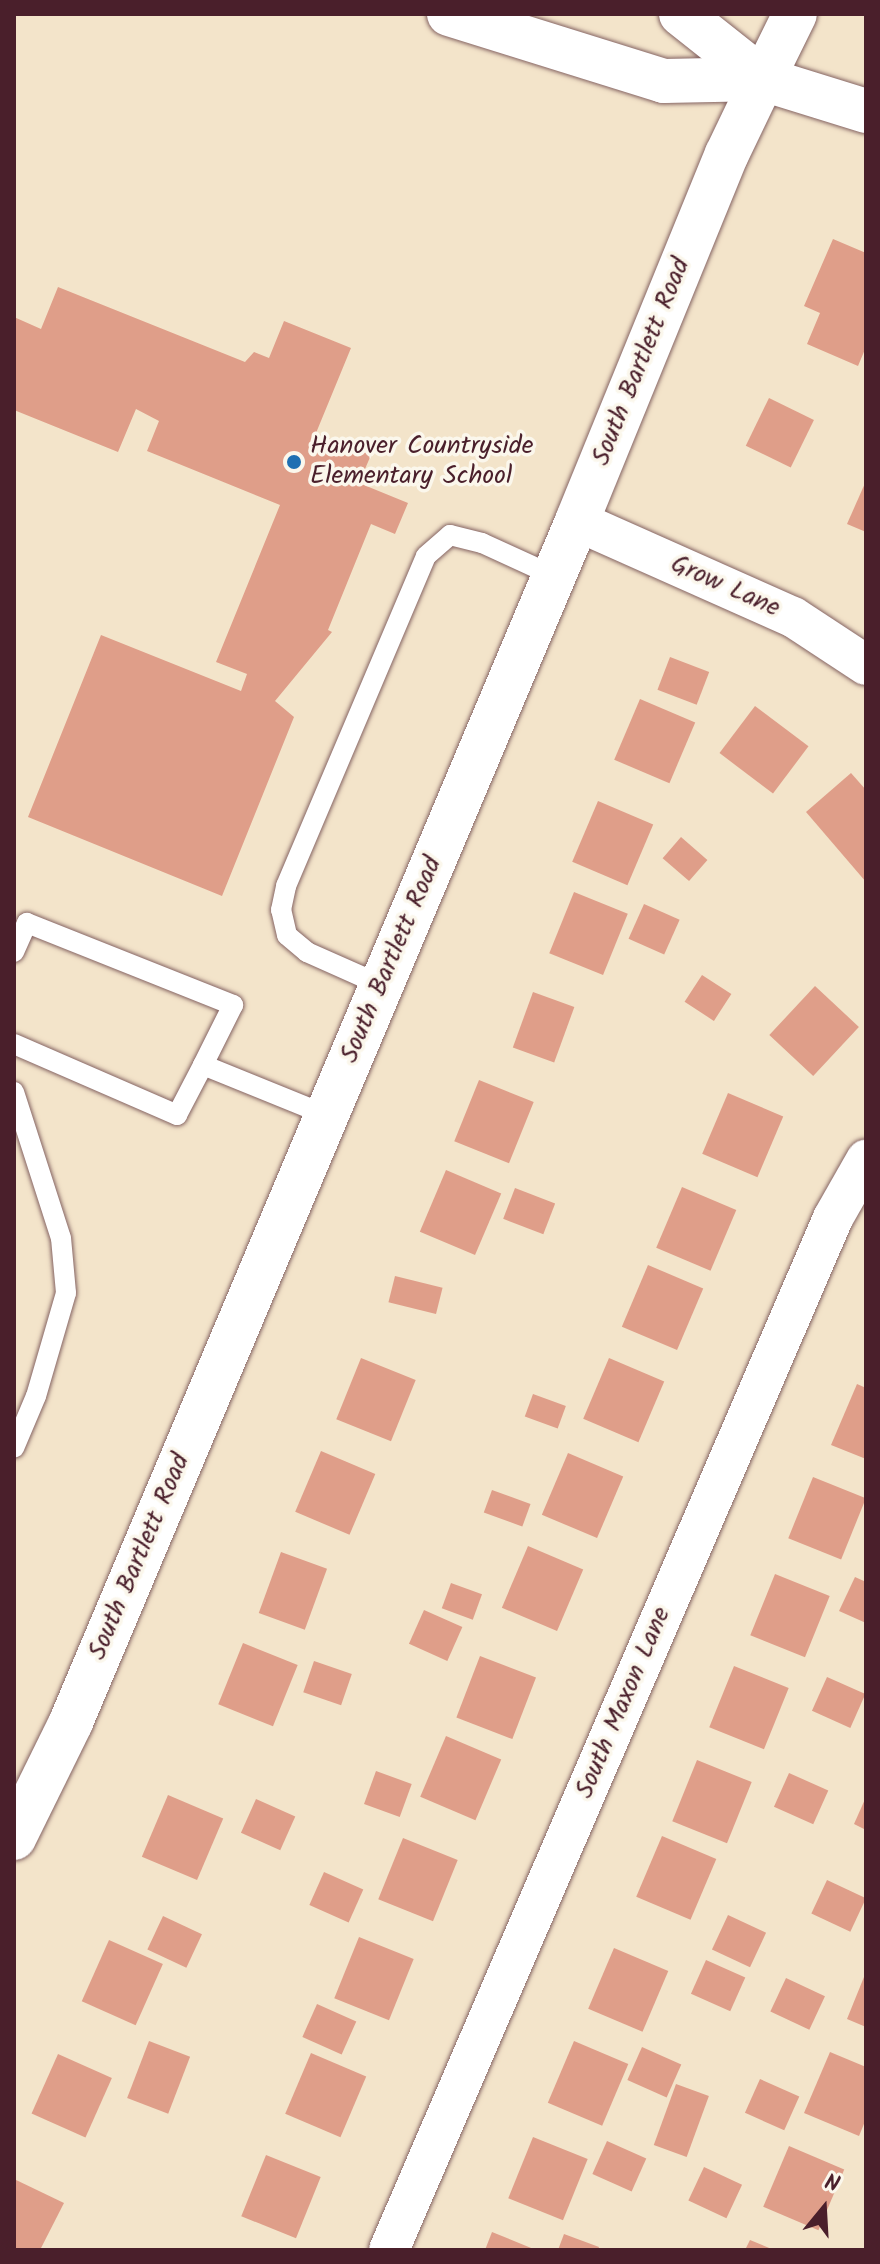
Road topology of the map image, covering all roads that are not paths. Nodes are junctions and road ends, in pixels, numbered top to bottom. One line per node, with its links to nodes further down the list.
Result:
1 (449, 14): 4 (main road)
2 (681, 14): 4 (main road)
3 (795, 14): 4 (main road, South Bartlett Road)
4 (763, 79): 5 (main road); 6 (main road, South Bartlett Road)
5 (866, 111)
6 (577, 521): 7 (main road, South Bartlett Road); 8 (street, Grow Lane)
7 (554, 576): 10 (main road, South Bartlett Road); 10 (lane)
8 (866, 665)
9 (14, 952): 12 (lane)
10 (381, 985): 14 (main road, South Bartlett Road)
11 (14, 1044): 12 (lane)
12 (203, 1065): 14 (lane)
13 (14, 1092): 16 (lane)
14 (326, 1115): 17 (main road, South Bartlett Road)
15 (866, 1160): 19 (street, South Maxon Lane)
16 (14, 1448)
17 (28, 1784): 18 (main road, South Bartlett Road)
18 (14, 1838)
19 (389, 2250)

